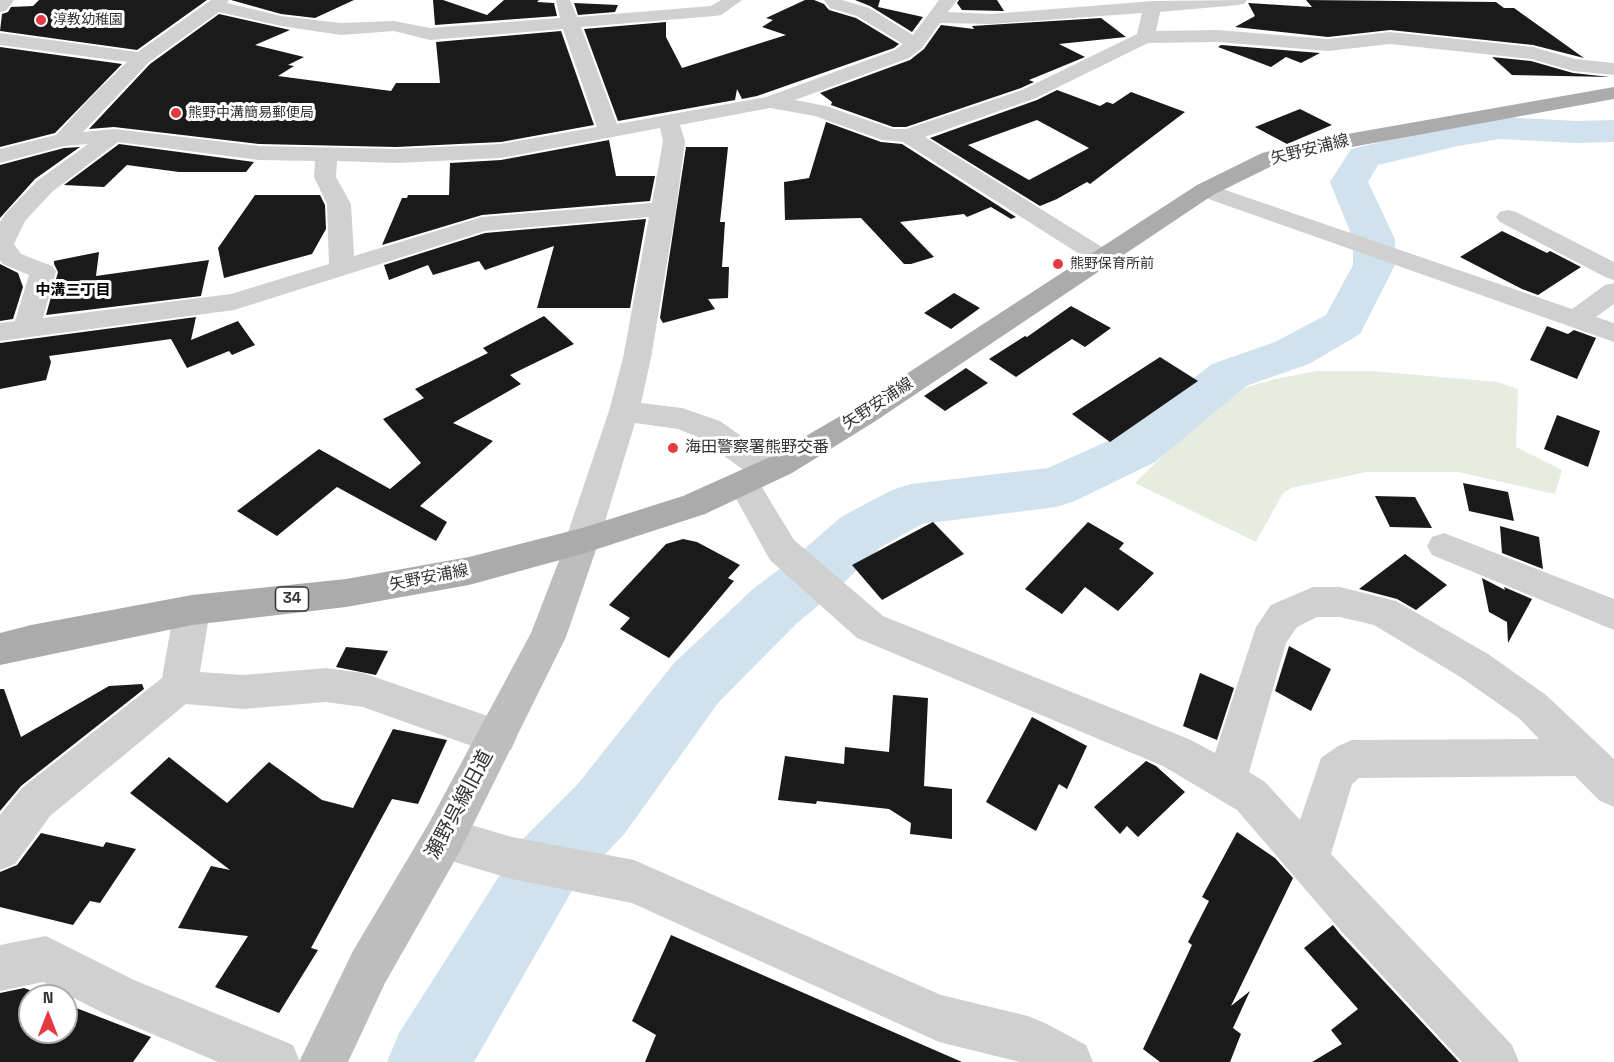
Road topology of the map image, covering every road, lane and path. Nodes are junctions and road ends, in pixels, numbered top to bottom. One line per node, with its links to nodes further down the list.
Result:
1 (5, 0): 9 (street)
2 (563, 0): 11 (street)
3 (733, 0): 11 (street)
4 (833, 0): 15 (street)
5 (948, 0): 10 (street)
6 (1238, 0): 8 (street)
7 (218, 3): 11 (street); 17 (street)
8 (1153, 6): 10 (street); 12 (street)
9 (0, 7)
10 (935, 17): 15 (street)
11 (570, 21): 22 (street)
12 (1145, 37): 18 (street); 24 (street)
13 (0, 39): 14 (street)
14 (19, 41): 16 (street); 17 (street)
15 (915, 44): 20 (street)
16 (0, 52)
17 (142, 58): 25 (street)
18 (1614, 69)
19 (1614, 93): 28 (main road, 矢野安浦線 / 34)
20 (770, 102): 21 (street); 24 (street)
21 (669, 122): 22 (street); 29 (street)
22 (609, 131): 27 (street)
23 (114, 135): 25 (street); 27 (street); 36 (street)
24 (908, 136): 31 (street)
25 (64, 140): 26 (street)
26 (0, 156)
27 (326, 156): 32 (street)
28 (1205, 190): 31 (main road, 矢野安浦線 / 34); 35 (street)
29 (664, 209): 32 (street); 39 (street)
30 (1508, 217): 33 (street)
31 (1101, 257): 40 (main road, 矢野安浦線 / 34)
32 (342, 269): 36 (street)
33 (1614, 272)
34 (1614, 291): 35 (street)
35 (1576, 319): 38 (street)
36 (27, 327): 37 (street)
37 (0, 332)
38 (1614, 333)
39 (624, 411): 40 (street); 41 (street)
40 (756, 478): 41 (main road, 矢野安浦線 / 34); 49 (street)
41 (582, 541): 43 (main road, 矢野安浦線 / 34); 47 (street, 瀬野呉線旧道)
42 (1444, 546): 44 (street)
43 (192, 610): 45 (main road, 矢野安浦線 / 34); 46 (street)
44 (1614, 615)
45 (0, 649)
46 (179, 687): 47 (street); 52 (street)
47 (497, 736): 51 (street, 瀬野呉線旧道)
48 (1583, 757): 49 (street); 50 (street); 53 (street)
49 (1226, 781): 53 (street)
50 (1614, 787)
51 (444, 838): 56 (street, 瀬野呉線旧道); 57 (street)
52 (0, 849)
53 (1308, 860): 58 (street)
54 (0, 968): 55 (street)
55 (276, 1062)
56 (323, 1062)
57 (1069, 1062)
58 (1495, 1062)

